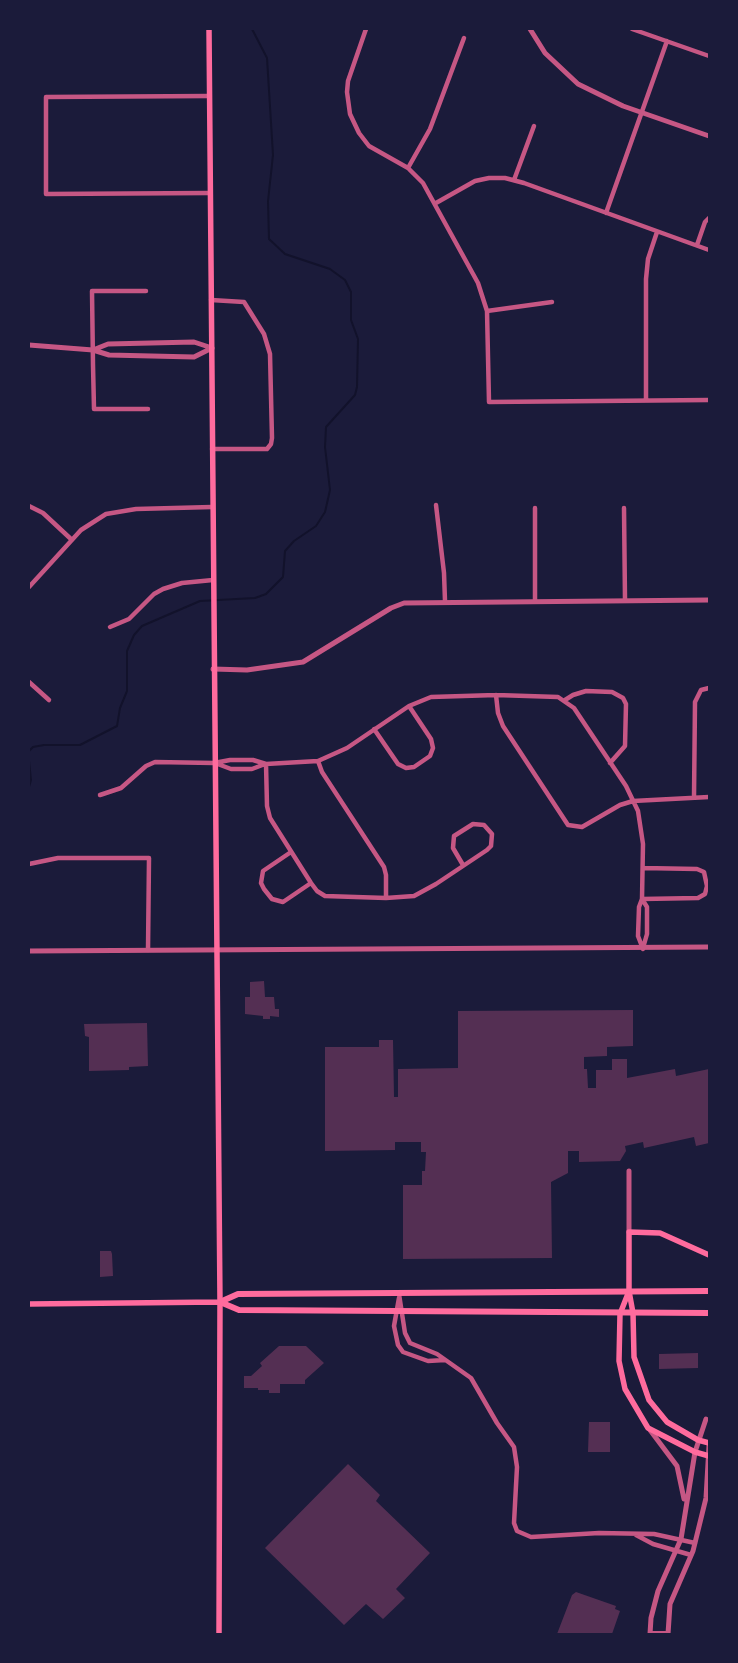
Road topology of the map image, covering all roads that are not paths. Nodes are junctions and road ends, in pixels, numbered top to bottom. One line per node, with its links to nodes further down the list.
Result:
1 (209, 29): 8 (main road)
2 (366, 29): 12 (street)
3 (530, 29): 9 (street)
4 (632, 29): 6 (street)
5 (464, 38): 12 (street)
6 (667, 41): 7 (street); 9 (street)
7 (709, 56)
8 (209, 96): 14 (main road); 14 (street)
9 (641, 112): 11 (street); 16 (street)
10 (534, 126): 13 (street)
11 (709, 136)
12 (408, 168): 15 (street)
13 (514, 180): 15 (street); 16 (street)
14 (210, 193): 22 (main road)
15 (436, 203): 24 (street)
16 (606, 213): 18 (street)
17 (709, 218): 19 (street)
18 (657, 232): 19 (street); 28 (street)
19 (696, 245): 20 (street)
20 (709, 250)
21 (146, 290): 27 (street)
22 (211, 300): 26 (main road); 31 (street)
23 (552, 302): 24 (street)
24 (487, 311): 28 (street)
25 (29, 345): 27 (street)
26 (212, 348): 27 (street); 27 (street); 31 (main road)
27 (93, 350): 30 (street)
28 (646, 400): 29 (street)
29 (709, 400)
30 (148, 409)
31 (212, 449): 34 (main road)
32 (436, 505): 42 (street)
33 (29, 506): 37 (street)
34 (212, 507): 37 (street); 38 (main road)
35 (535, 508): 43 (street)
36 (624, 508): 40 (street)
37 (72, 540): 39 (street)
38 (213, 580): 44 (street); 45 (main road)
39 (29, 587)
40 (625, 600): 41 (street); 43 (street)
41 (709, 600)
42 (445, 601): 43 (street); 45 (street)
43 (535, 601)
44 (110, 627)
45 (213, 669): 53 (main road)
46 (29, 682): 49 (street)
47 (709, 688): 58 (street)
48 (496, 695): 50 (street); 51 (street); 60 (street)
49 (49, 700)
50 (565, 700): 55 (street); 55 (street)
51 (409, 706): 52 (street); 52 (street)
52 (374, 729): 54 (street)
53 (214, 762): 56 (street); 56 (street); 57 (street); 69 (main road)
54 (318, 762): 56 (street); 66 (street)
55 (610, 763): 60 (street)
56 (266, 764): 61 (street)
57 (100, 795)
58 (694, 797): 59 (street); 60 (street)
59 (709, 797)
60 (633, 801): 64 (street)
61 (291, 852): 65 (street); 65 (street)
62 (29, 864): 71 (street)
63 (463, 865): 63 (street); 66 (street)
64 (643, 868): 67 (street); 67 (street)
65 (311, 883): 66 (street)
66 (386, 898)
67 (642, 899): 70 (street); 70 (street)
68 (709, 947): 70 (street)
69 (216, 949): 70 (street); 71 (street); 79 (main road)
70 (643, 949)
71 (148, 950): 72 (street)
72 (29, 951)
73 (629, 1171): 74 (street)
74 (629, 1232): 75 (main road); 76 (main road)
75 (709, 1255)
76 (629, 1291): 77 (main road); 78 (main road); 82 (main road); 84 (main road)
77 (709, 1291)
78 (400, 1294): 79 (main road); 81 (street)
79 (220, 1302): 80 (main road); 81 (main road); 102 (main road)
80 (29, 1304)
81 (399, 1312): 84 (main road); 85 (street); 85 (street)
82 (633, 1313): 83 (main road); 84 (main road); 88 (main road)
83 (709, 1313)
84 (620, 1314): 87 (main road)
85 (444, 1360): 95 (street)
86 (706, 1419): 88 (street)
87 (648, 1428): 90 (main road); 94 (street)
88 (698, 1440): 89 (main road); 90 (street)
89 (709, 1444): 91 (street)
90 (695, 1452): 91 (main road); 94 (street)
91 (709, 1456): 93 (street)
92 (709, 1490): 93 (street)
93 (706, 1498): 97 (street)
94 (685, 1510): 96 (street)
95 (635, 1534): 96 (street); 98 (street)
96 (681, 1539): 97 (street); 98 (street)
97 (695, 1543): 99 (street)
98 (676, 1551): 99 (street); 100 (street)
99 (691, 1555): 101 (street)
100 (650, 1633): 101 (lane)
101 (667, 1633)
102 (219, 1634)

